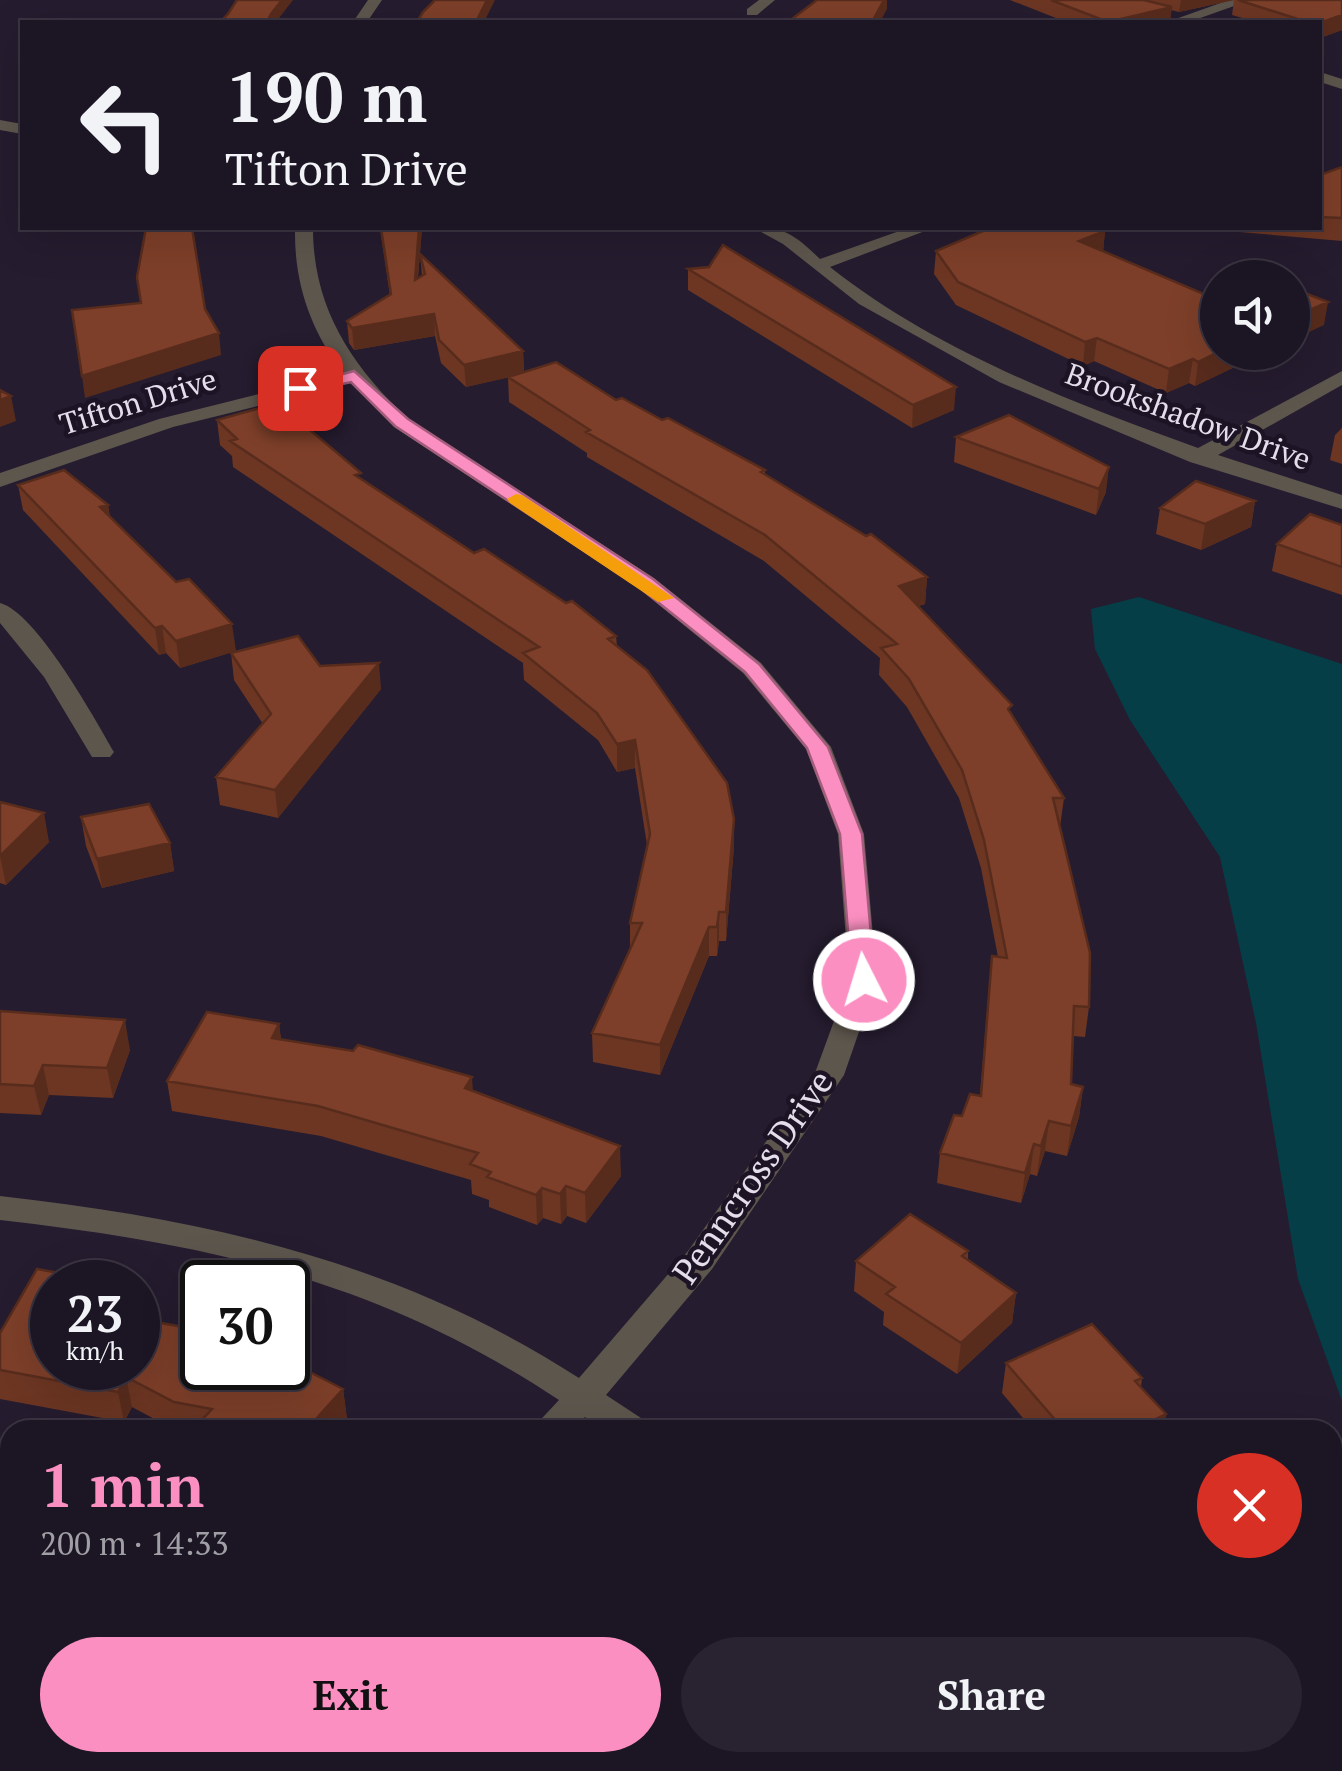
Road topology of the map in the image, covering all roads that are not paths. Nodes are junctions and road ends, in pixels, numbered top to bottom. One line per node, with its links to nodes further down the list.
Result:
1 (768, 0): 3 (street)
2 (1244, 0): 6 (street)
3 (752, 12)
4 (1159, 14): 5 (street)
5 (1175, 20)
6 (1186, 20)
7 (304, 230): 11 (street, Penncross Drive)
8 (768, 230): 10 (street, Brookshadow Drive)
9 (918, 230): 10 (street)
10 (817, 266): 13 (street, Brookshadow Drive)
11 (354, 376): 14 (street, Tifton Drive); 19 (street, Penncross Drive)
12 (1342, 377): 13 (street)
13 (1198, 457): 15 (street, Brookshadow Drive)
14 (0, 480)
15 (1342, 502)
16 (0, 610): 17 (street)
17 (101, 752)
18 (0, 1208): 19 (street)
19 (582, 1398): 20 (street, Penncross Drive); 21 (street)
20 (559, 1420)
21 (616, 1420)

